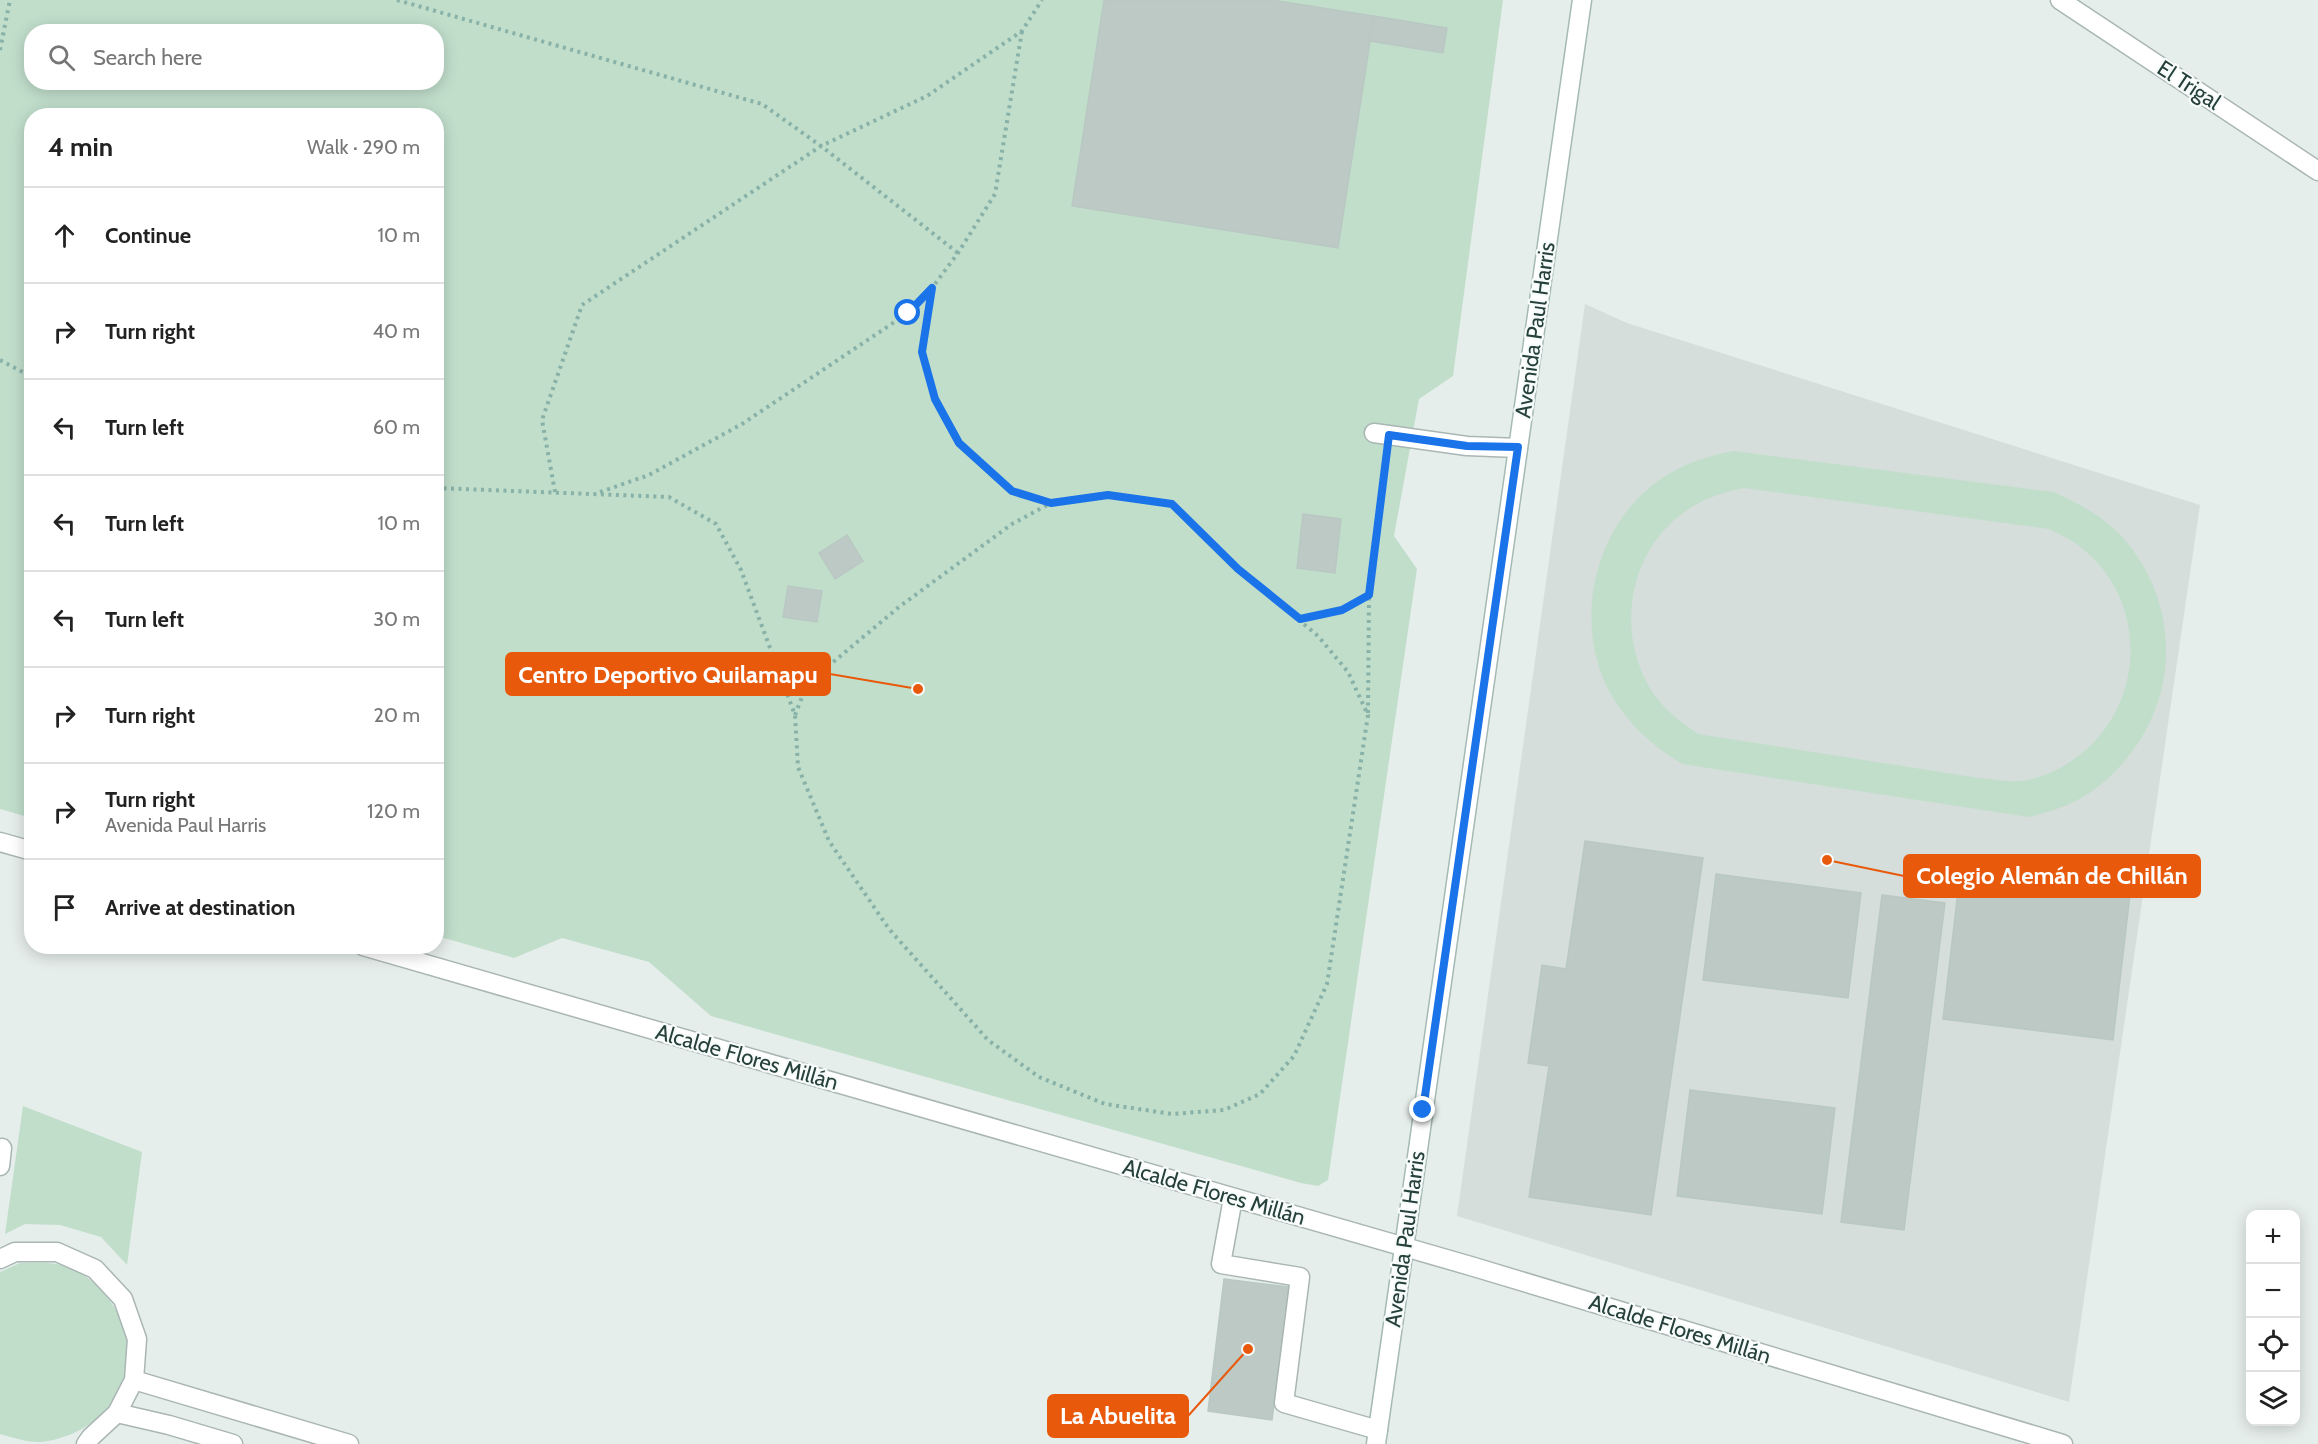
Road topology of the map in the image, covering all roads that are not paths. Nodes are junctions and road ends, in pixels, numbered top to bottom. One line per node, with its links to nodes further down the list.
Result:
1 (1582, 0): 5 (street, Avenida Paul Harris)
2 (2060, 0): 3 (street, El Trigal)
3 (2318, 171)
4 (1381, 434): 5 (street)
5 (1518, 447): 10 (street, Avenida Paul Harris)
6 (0, 842): 7 (street)
7 (24, 849)
8 (391, 954): 9 (street, Alcalde Flores Millán)
9 (1233, 1197): 10 (street, Alcalde Flores Millán); 14 (street)
10 (1404, 1247): 14 (street, Avenida Paul Harris); 18 (street, Alcalde Flores Millán)
11 (0, 1259): 12 (street)
12 (134, 1380): 13 (street); 17 (street)
13 (117, 1413): 15 (street); 16 (street)
14 (1377, 1437)
15 (84, 1442)
16 (233, 1444)
17 (349, 1444)
18 (2063, 1444)

